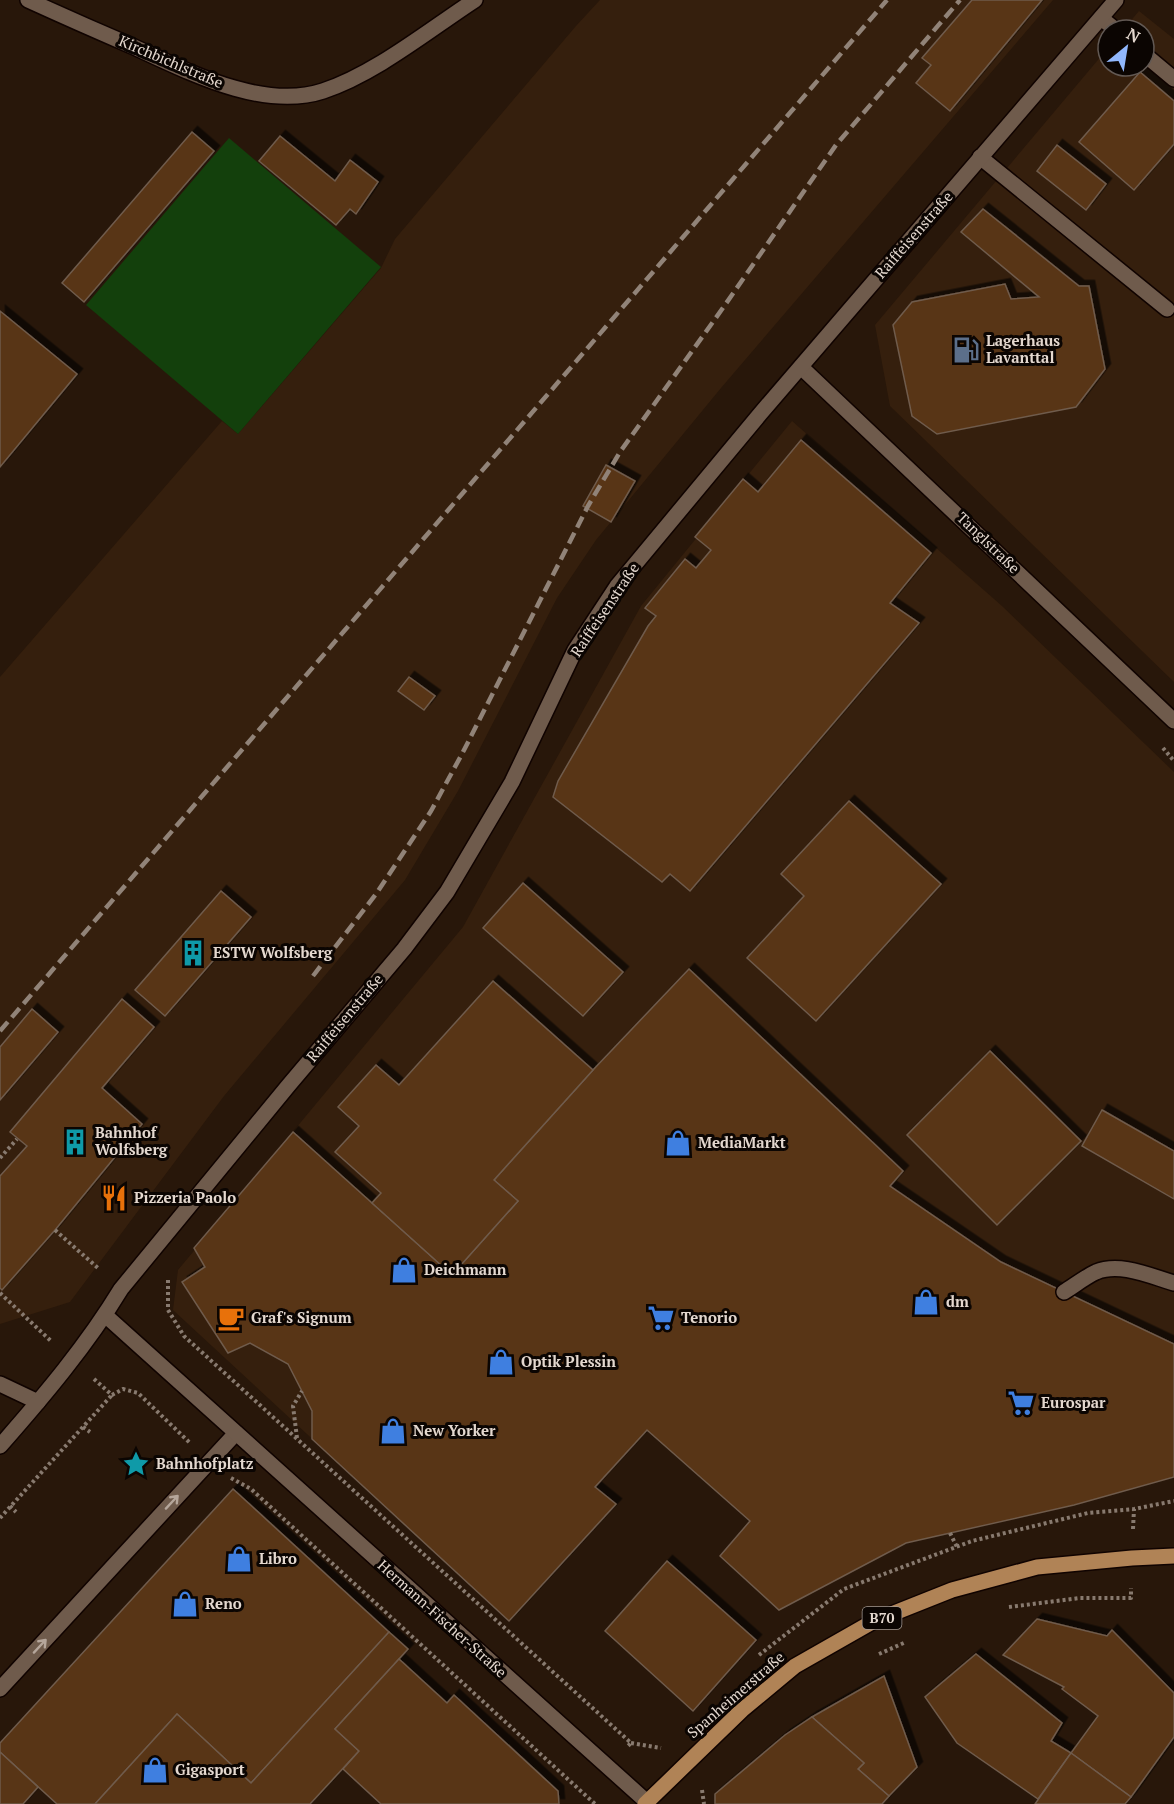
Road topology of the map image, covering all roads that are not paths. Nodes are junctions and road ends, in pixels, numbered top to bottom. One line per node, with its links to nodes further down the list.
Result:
1 (28, 0): 2 (street, Kirchbichlstraße)
2 (475, 0)
3 (1116, 0): 4 (street, Raiffeisenstraße)
4 (1101, 18)
5 (1096, 24): 8 (street, Raiffeisenstraße)
6 (1156, 64): 7 (street)
7 (1174, 79)
8 (980, 158): 9 (street); 10 (street, Raiffeisenstraße)
9 (1167, 309)
10 (801, 367): 11 (street, Tanglstraße); 14 (street, Raiffeisenstraße)
11 (1174, 721)
12 (1174, 1282): 13 (street)
13 (1064, 1292)
14 (105, 1315): 16 (street); 17 (street)
15 (0, 1384): 16 (street)
16 (38, 1402): 18 (street)
17 (236, 1433): 20 (street, one-way to 17); 21 (street, Hermann-Fischer-Straße)
18 (0, 1446)
19 (1174, 1556): 21 (main road, Spanheimerstraße / B70)
20 (0, 1689)
21 (647, 1803)

